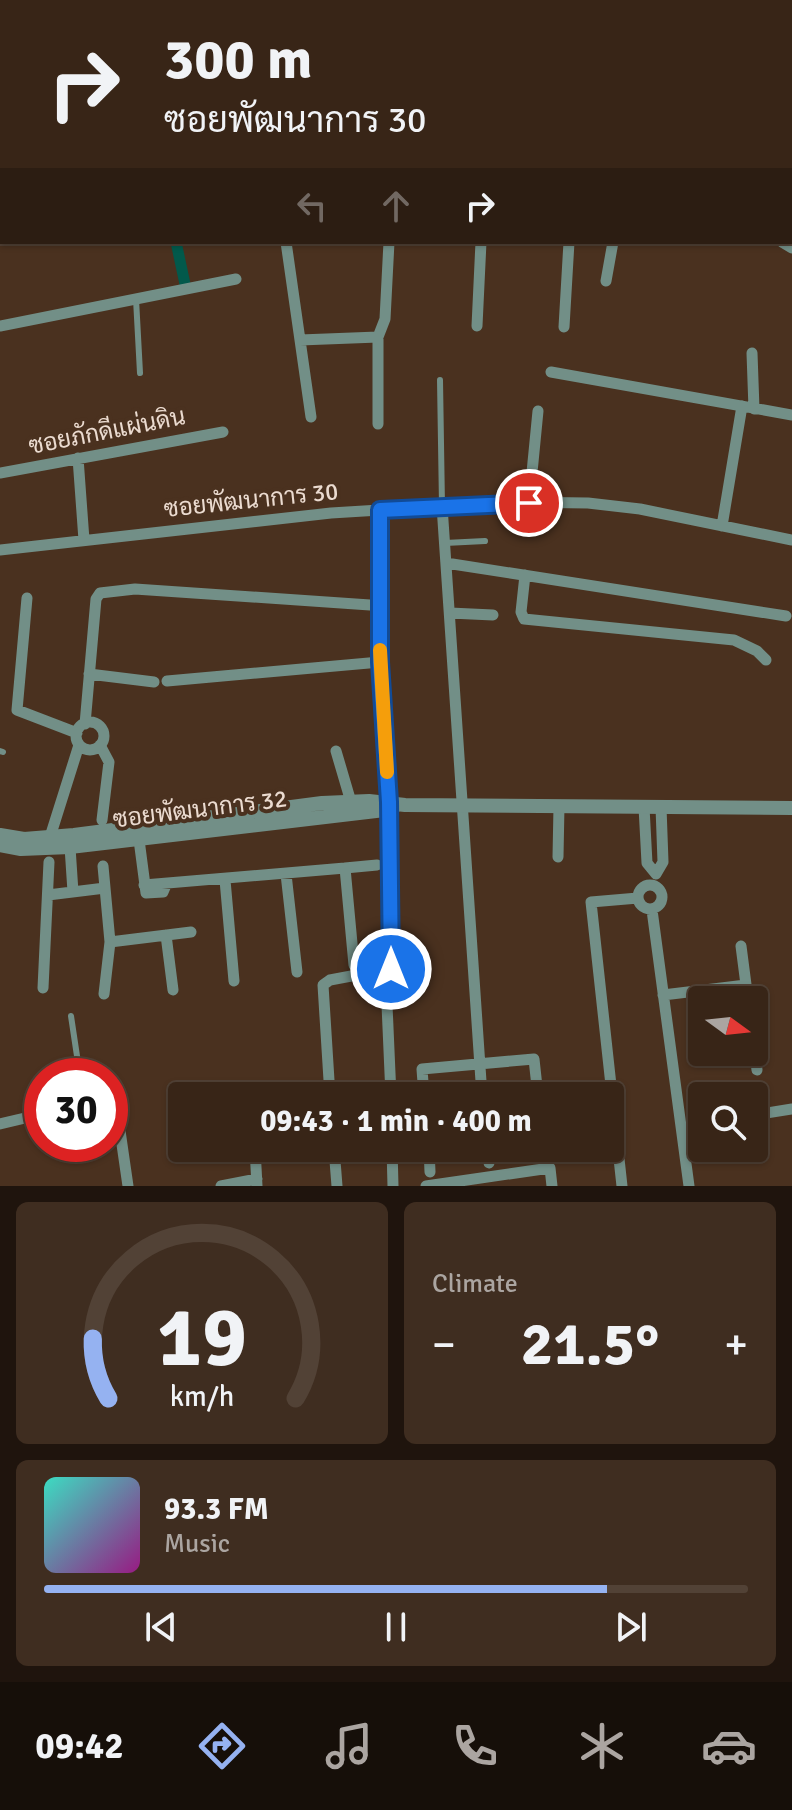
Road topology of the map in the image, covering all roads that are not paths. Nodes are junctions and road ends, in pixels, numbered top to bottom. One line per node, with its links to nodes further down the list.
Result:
1 (286, 244): 13 (street)
2 (389, 244): 12 (street)
3 (481, 244): 10 (street)
4 (569, 244): 11 (street)
5 (613, 244): 7 (street)
6 (236, 279): 8 (street)
7 (606, 281)
8 (136, 299): 9 (street); 16 (lane)
9 (0, 326)
10 (477, 326)
11 (564, 327)
12 (378, 337): 13 (street); 22 (street)
13 (300, 340): 21 (street)
14 (752, 353): 18 (street)
15 (551, 372): 18 (street)
16 (140, 373)
17 (440, 380): 27 (lane)
18 (748, 408): 20 (street); 29 (street)
19 (538, 411): 26 (street)
20 (792, 415)
21 (311, 417)
22 (378, 424)
23 (223, 432): 24 (street, ซอยภักดีแผ่นดิน)
24 (78, 458): 25 (street, ซอยภักดีแผ่นดิน); 30 (street)
25 (0, 473)
26 (529, 503): 27 (street, ซอยพัฒนาการ 30); 29 (street, ซอยพัฒนาการ 30)
27 (442, 506): 28 (street, ซอยพัฒนาการ 30); 33 (street)
28 (380, 510): 30 (street, ซอยพัฒนาการ 30); 43 (street)
29 (722, 526): 31 (street, ซอยพัฒนาการ 30)
30 (84, 540): 34 (street, ซอยพัฒนาการ 30)
31 (792, 540)
32 (485, 541): 33 (lane)
33 (445, 543): 35 (street)
34 (0, 550)
35 (446, 563): 36 (street); 39 (street)
36 (525, 575): 41 (street); 42 (street)
37 (27, 598): 45 (street)
38 (370, 605): 44 (street)
39 (450, 613): 40 (street); 50 (street)
40 (493, 615)
41 (786, 616)
42 (766, 660)
43 (380, 662): 44 (street); 49 (street)
44 (89, 674): 45 (street)
45 (80, 734): 46 (street); 46 (street); 59 (street)
46 (100, 745): 56 (street)
47 (336, 751): 48 (street)
48 (351, 802): 49 (street, ซอยพัฒนาการ 32); 55 (street, ซอยพัฒนาการ 32)
49 (389, 806): 50 (street, ซอยพัฒนาการ 32); 55 (street, ซอยพัฒนาการ 32); 80 (street)
50 (462, 806): 51 (street, ซอยพัฒนาการ 32); 92 (street)
51 (559, 806): 52 (street, ซอยพัฒนาการ 32); 62 (street)
52 (644, 807): 53 (street, ซอยพัฒนาการ 32); 69 (street)
53 (661, 807): 54 (street, ซอยพัฒนาการ 32); 69 (street)
54 (792, 808)
55 (269, 815): 57 (street, ซอยพัฒนาการ 32)
56 (102, 820)
57 (138, 833): 59 (street, ซอยพัฒนาการ 32); 61 (street, ซอยพัฒนาการ 32); 68 (street)
58 (0, 835): 59 (street, ซอยพัฒนาการ 32)
59 (50, 837)
60 (0, 845): 61 (street, ซอยพัฒนาการ 32)
61 (70, 847): 71 (street)
62 (558, 857)
63 (49, 862): 72 (street)
64 (377, 865): 66 (street)
65 (103, 866): 70 (street)
66 (345, 868): 67 (street); 79 (street)
67 (286, 874): 68 (street); 82 (street)
68 (225, 880): 83 (street)
69 (655, 880): 73 (street); 74 (street)
70 (105, 888): 71 (street); 77 (street)
71 (73, 892): 72 (street)
72 (48, 895): 86 (street)
73 (638, 898): 74 (street); 119 (street)
74 (652, 910): 89 (street)
75 (191, 932): 76 (street)
76 (166, 935): 77 (street); 87 (street)
77 (110, 942): 88 (street)
78 (741, 946): 85 (street)
79 (354, 965)
80 (391, 969): 81 (street); 84 (street)
81 (378, 971): 84 (street); 95 (street)
82 (297, 972)
83 (234, 981)
84 (386, 982): 96 (street)
85 (746, 985): 89 (street)
86 (43, 988)
87 (173, 990)
88 (104, 994)
89 (663, 995): 120 (street)
90 (71, 1016): 91 (lane)
91 (77, 1058)
92 (479, 1064): 97 (street); 98 (street); 99 (street)
93 (756, 1066): 94 (street)
94 (757, 1070)
95 (329, 1082)
96 (390, 1082)
97 (423, 1082)
98 (481, 1082)
99 (536, 1082)
100 (792, 1109): 101 (street)
101 (768, 1113)
102 (24, 1118): 103 (street)
103 (0, 1124)
104 (125, 1162): 112 (street)
105 (256, 1162): 111 (street)
106 (335, 1162): 114 (street)
107 (392, 1162): 115 (street)
108 (430, 1162): 109 (street)
109 (430, 1172)
110 (492, 1181): 117 (street); 118 (street)
111 (257, 1182): 113 (street)
112 (128, 1186)
113 (221, 1186)
114 (337, 1186)
115 (393, 1186)
116 (426, 1186): 117 (street)
117 (433, 1186)
118 (552, 1186)
119 (622, 1186)
120 (689, 1186)

